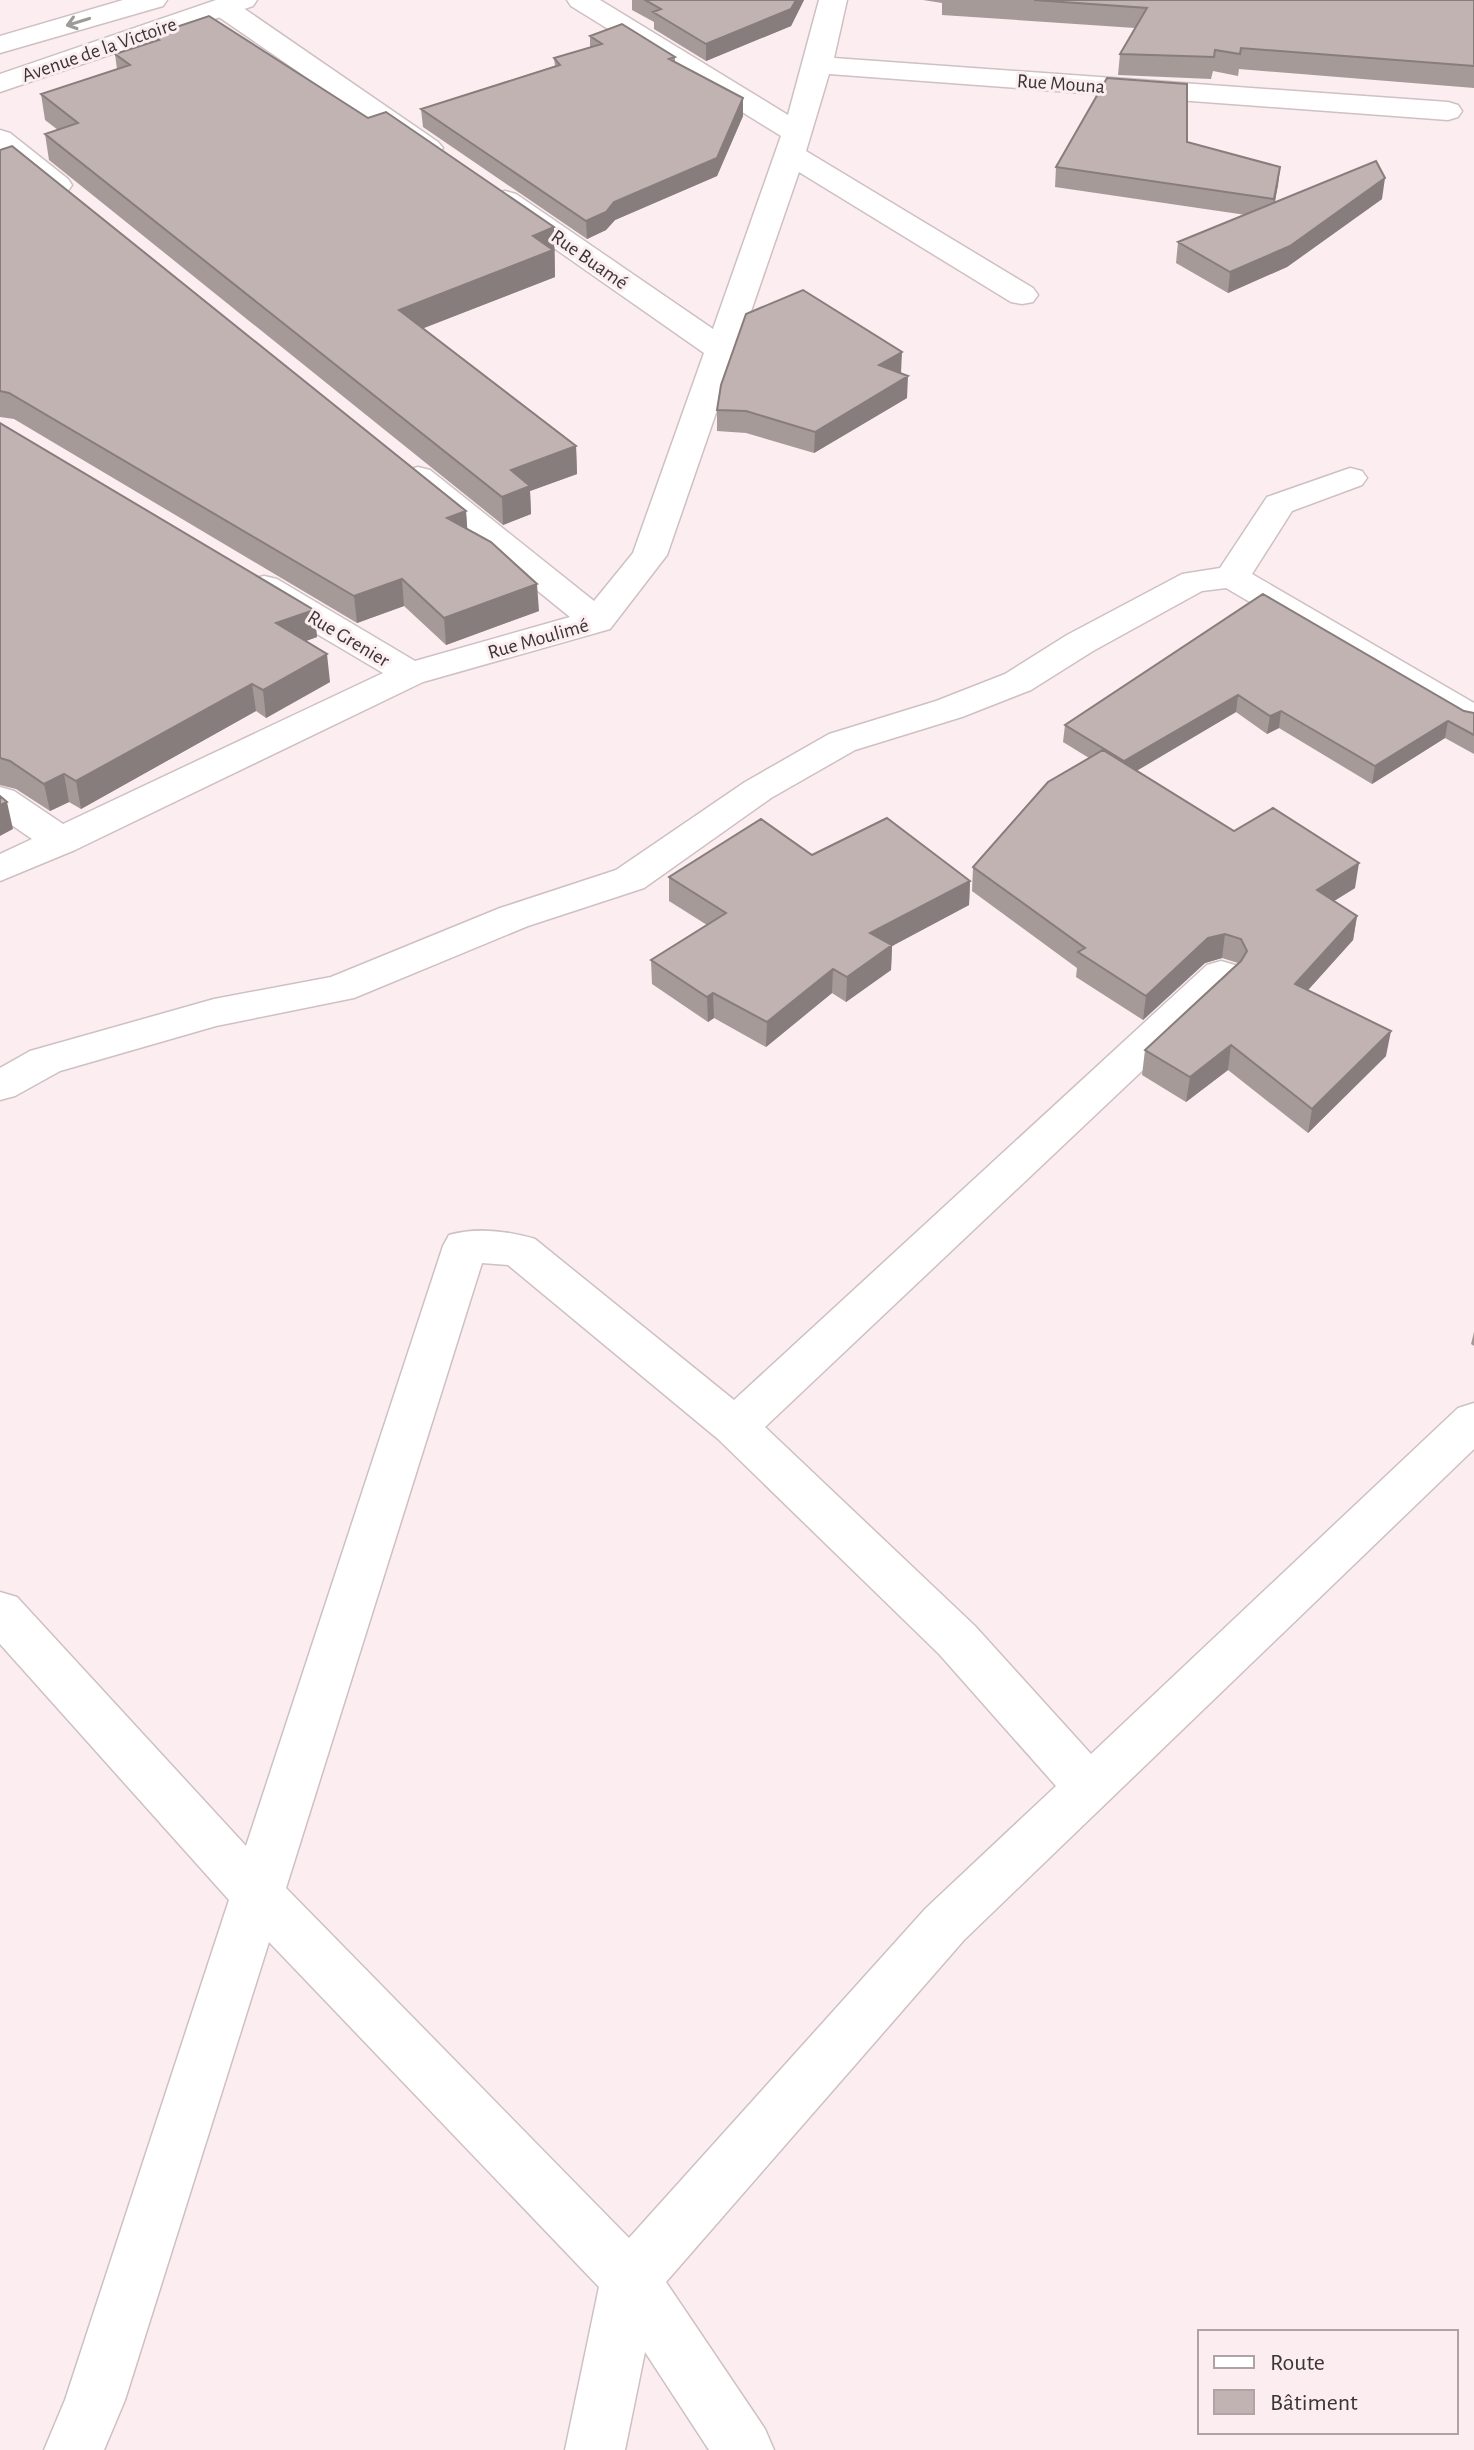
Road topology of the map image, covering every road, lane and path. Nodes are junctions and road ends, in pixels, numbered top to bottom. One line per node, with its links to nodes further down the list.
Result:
1 (153, 0): 5 (main road, Avenue de la Victoire, one-way to 5)
2 (581, 0): 10 (main road)
3 (833, 0): 6 (main road, Rue Moulimé)
4 (233, 3): 7 (main road, Avenue de la Victoire); 11 (main road)
5 (0, 45)
6 (818, 65): 8 (main road, Rue Mouna); 10 (main road, Rue Moulimé)
7 (0, 83)
8 (1448, 111)
9 (0, 139): 13 (main road)
10 (793, 144): 14 (main road); 15 (main road, Rue Moulimé)
11 (446, 160)
12 (484, 186): 15 (main road, Rue Buamé)
13 (75, 199)
14 (1022, 295)
15 (720, 349): 20 (main road, Rue Moulimé)
16 (398, 460): 20 (main road)
17 (1350, 478): 19 (main road)
18 (232, 568): 21 (main road, Rue Grenier)
19 (1232, 577): 22 (main road); 27 (main road)
20 (597, 621): 21 (main road, Rue Moulimé)
21 (410, 674): 24 (main road, Rue Moulimé)
22 (1474, 718)
23 (0, 799): 24 (main road)
24 (61, 841): 25 (main road, Rue Moulimé)
25 (0, 869)
26 (1221, 974): 29 (main road)
27 (0, 1086)
28 (1474, 1420): 31 (main road)
29 (735, 1427): 31 (main road); 32 (main road)
30 (0, 1611): 32 (main road)
31 (1090, 1789): 33 (main road)
32 (256, 1893): 33 (main road); 34 (main road)
33 (630, 2279): 35 (main road); 36 (main road)
34 (74, 2450)
35 (595, 2450)
36 (744, 2450)

